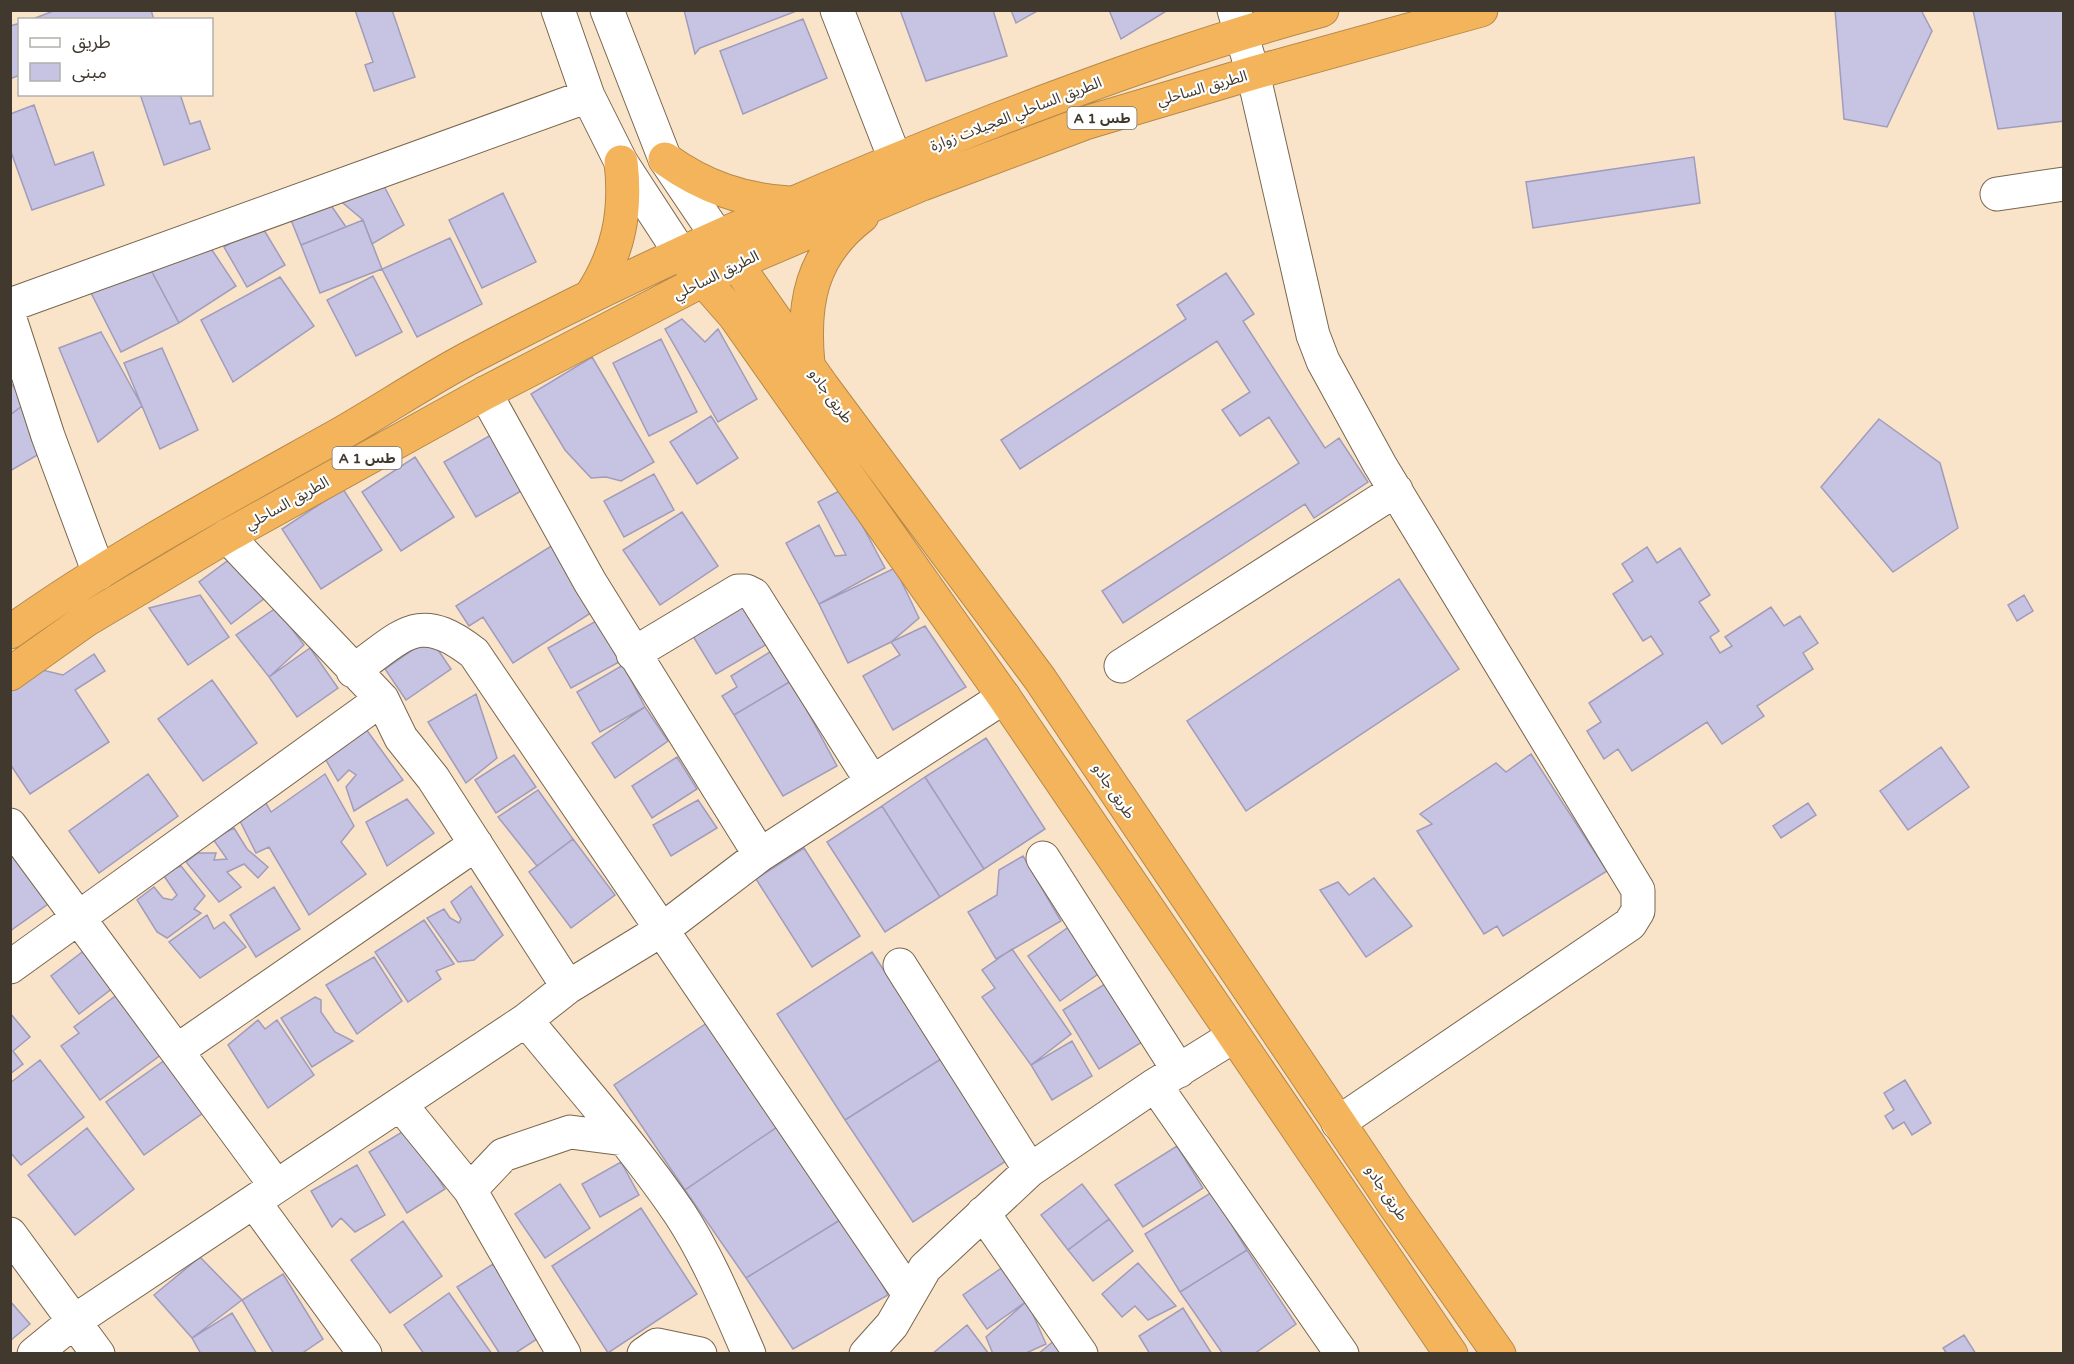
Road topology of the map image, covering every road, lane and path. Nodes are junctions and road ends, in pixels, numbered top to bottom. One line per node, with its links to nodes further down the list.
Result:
1 (558, 10): 8 (street)
2 (608, 10): 9 (street)
3 (837, 10): 10 (street)
4 (1322, 10): 6 (highway, الطريق الساحلي العجيلات زوارة / A 1 طس)
5 (1481, 10): 7 (highway, الطريق الساحلي / A 1 طس)
6 (1237, 21): 7 (street); 10 (highway, الطريق الساحلي العجيلات زوارة / A 1 طس)
7 (1253, 73): 15 (highway, الطريق الساحلي / A 1 طس); 25 (street)
8 (588, 96): 11 (street); 21 (street)
9 (665, 159): 14 (highway); 16 (street)
10 (894, 159): 14 (highway, الطريق الساحلي العجيلات زوارة / A 1 طس)
11 (621, 162): 17 (street); 20 (highway)
12 (2064, 184): 13 (street)
13 (1997, 194)
14 (789, 203): 16 (highway, الطريق الساحلي العجيلات زوارة / A 1 طس)
15 (876, 205): 18 (highway, الطريق الساحلي / A 1 طس); 23 (highway)
16 (717, 236): 17 (highway, A 1 طس); 18 (highway, طريق جادو)
17 (681, 254): 19 (highway); 20 (highway, A 1 طس)
18 (736, 262): 19 (highway, الطريق الساحلي / A 1 طس); 23 (highway, طريق جادو)
19 (705, 280): 24 (highway, الطريق الساحلي / A 1 طس); 33 (highway)
20 (590, 297): 27 (highway, A 1 طس)
21 (10, 305)
22 (10, 319): 27 (street)
23 (808, 364): 50 (highway, طريق جادو)
24 (485, 393): 26 (highway, الطريق الساحلي / A 1 طس); 29 (street)
25 (1396, 490): 30 (street); 50 (street)
26 (227, 536): 31 (street); 32 (highway, الطريق الساحلي / A 1 طس)
27 (99, 573): 28 (highway, A 1 طس)
28 (10, 632)
29 (633, 654): 35 (street); 38 (street)
30 (1121, 666)
31 (353, 671): 34 (street); 41 (street)
32 (10, 674)
33 (1004, 697): 35 (street); 46 (highway)
34 (382, 699): 37 (street); 40 (street)
35 (872, 782): 38 (street)
36 (10, 825): 40 (street)
37 (476, 844): 44 (street); 47 (street)
38 (760, 855): 41 (street)
39 (1043, 858): 48 (street)
40 (79, 918): 43 (street); 47 (street)
41 (663, 929): 44 (street); 57 (street)
42 (900, 965): 52 (street)
43 (10, 967)
44 (568, 987): 45 (street)
45 (526, 1020): 49 (street); 51 (street)
46 (1234, 1036): 48 (street); 69 (highway)
47 (178, 1050): 54 (street)
48 (1167, 1078): 52 (street); 68 (street)
49 (400, 1104): 53 (street); 54 (street)
50 (1338, 1123): 70 (highway, طريق جادو)
51 (624, 1139): 53 (street); 65 (street)
52 (1030, 1170): 55 (street)
53 (470, 1190): 63 (street)
54 (265, 1194): 58 (street); 62 (street)
55 (983, 1213): 57 (street); 67 (street)
56 (10, 1234): 58 (street)
57 (909, 1294): 66 (street)
58 (73, 1322): 60 (street); 61 (street)
59 (654, 1351): 64 (street)
60 (34, 1353)
61 (98, 1353)
62 (365, 1353)
63 (564, 1353)
64 (700, 1353)
65 (749, 1353)
66 (866, 1353)
67 (1081, 1353)
68 (1342, 1353)
69 (1451, 1353)
70 (1499, 1353)

